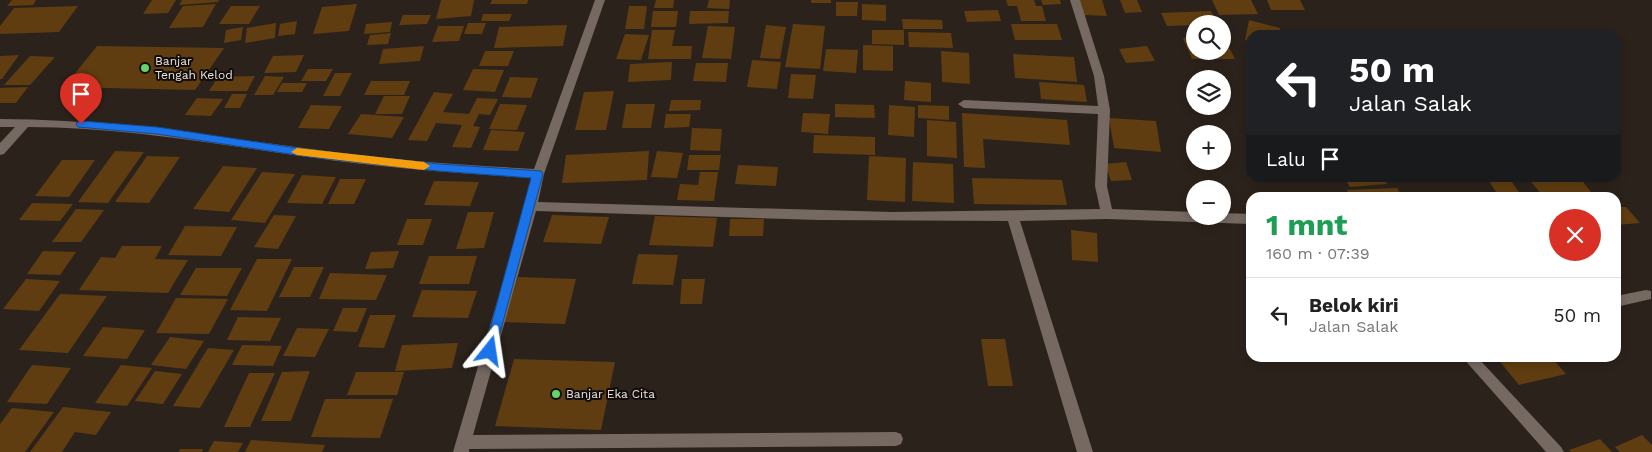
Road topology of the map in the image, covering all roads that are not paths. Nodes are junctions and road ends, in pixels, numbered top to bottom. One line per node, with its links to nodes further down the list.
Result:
1 (600, 0): 8 (street)
2 (1075, 0): 4 (street)
3 (964, 104): 4 (street)
4 (1104, 110): 10 (street)
5 (25, 122): 6 (street); 7 (street); 8 (street)
6 (0, 123)
7 (0, 151)
8 (538, 174): 9 (street)
9 (530, 206): 11 (street); 17 (street)
10 (1108, 214): 11 (street); 12 (street)
11 (1014, 217): 18 (street)
12 (1246, 219)
13 (1646, 295): 14 (street)
14 (1621, 301)
15 (1474, 362): 19 (street)
16 (896, 439): 17 (street)
17 (463, 447)
18 (1085, 452)
19 (1556, 452)

